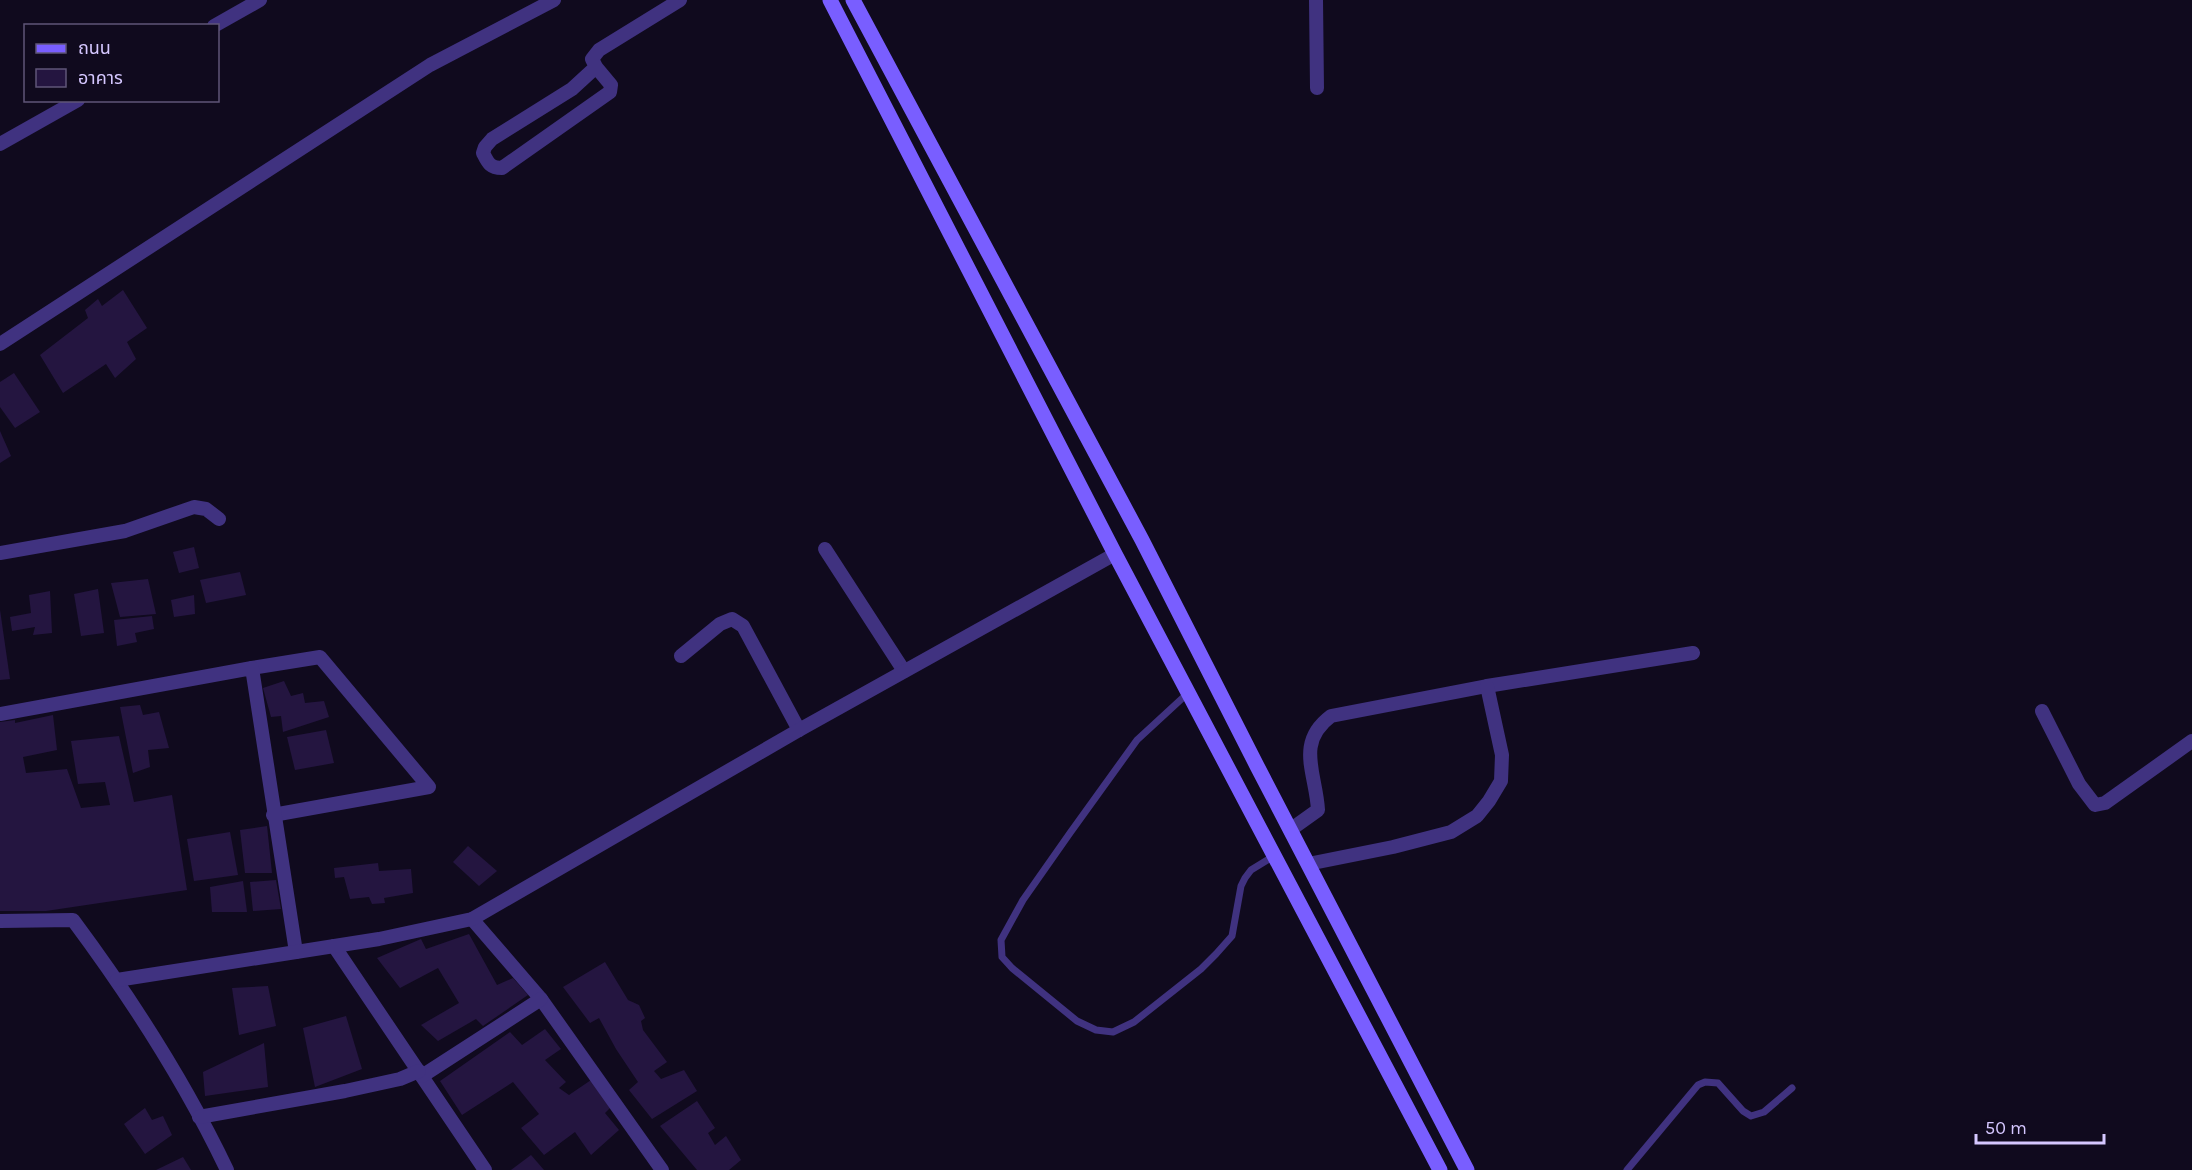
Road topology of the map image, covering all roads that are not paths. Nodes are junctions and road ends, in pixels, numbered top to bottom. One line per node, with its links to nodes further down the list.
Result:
1 (260, 0): 7 (street)
2 (554, 0): 12 (street)
3 (680, 0): 8 (street)
4 (830, 0): 16 (main road)
5 (854, 0): 28 (main road)
6 (1316, 0): 9 (street)
7 (218, 24)
8 (596, 67): 8 (street)
9 (1317, 88)
10 (74, 102): 11 (street)
11 (0, 144)
12 (0, 344)
13 (219, 519): 15 (street)
14 (825, 549): 20 (street)
15 (0, 553)
16 (1114, 554): 20 (street); 22 (main road)
17 (1692, 653): 21 (street)
18 (681, 656): 25 (street)
19 (252, 668): 24 (street); 27 (street); 27 (street)
20 (904, 671): 25 (street)
21 (1487, 686): 28 (street); 30 (street)
22 (1188, 693): 29 (main road); 29 (lane)
23 (2042, 711): 26 (street)
24 (0, 714)
25 (799, 730): 31 (street)
26 (2192, 741)
27 (273, 815): 34 (street)
28 (1290, 830): 30 (main road)
29 (1274, 856): 43 (main road)
30 (1308, 864): 44 (main road)
31 (472, 919): 33 (street); 36 (street)
32 (0, 921): 35 (street)
33 (334, 946): 34 (street); 37 (street)
34 (296, 952): 35 (street)
35 (117, 980): 39 (street)
36 (541, 999): 37 (street); 42 (street)
37 (420, 1074): 39 (street); 41 (street)
38 (1792, 1088): 45 (lane)
39 (199, 1117): 40 (street)
40 (228, 1170)
41 (485, 1170)
42 (662, 1170)
43 (1440, 1170)
44 (1467, 1170)
45 (1627, 1170)

